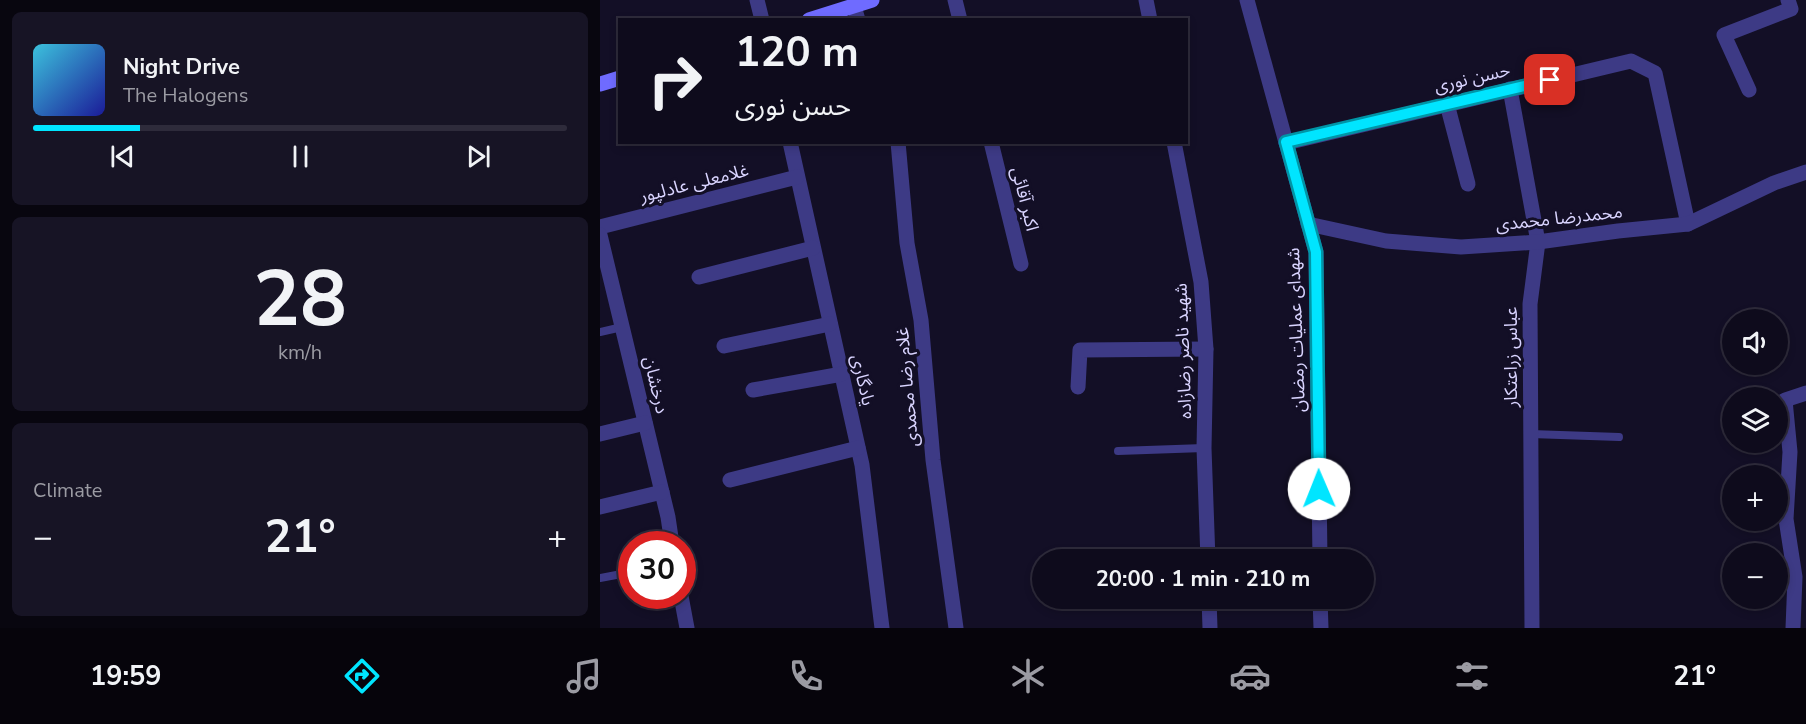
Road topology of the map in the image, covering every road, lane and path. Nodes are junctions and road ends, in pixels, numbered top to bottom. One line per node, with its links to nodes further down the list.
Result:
1 (757, 0): 8 (street)
2 (872, 0): 7 (main road)
3 (956, 0): 10 (street)
4 (1146, 0): 11 (street)
5 (1247, 0): 17 (street, شهدای عملیات رمضان)
6 (1788, 0): 15 (street)
7 (856, 13): 9 (main road)
8 (762, 18)
9 (822, 18)
10 (960, 18)
11 (1150, 18)
12 (618, 79): 13 (main road)
13 (600, 84)
14 (1510, 89): 16 (street, حسن نوری); 26 (street, حسن نوری); 29 (street, عباس زراعتکار)
15 (1749, 90)
16 (1447, 104): 17 (street, حسن نوری); 24 (street)
17 (1286, 142): 25 (street, شهدای عملیات رمضان)
18 (790, 144): 23 (street, یادگاری)
19 (898, 144): 62 (street, غلام رضا محمدی)
20 (992, 144): 31 (street, اکبر آقائی)
21 (1174, 144): 37 (street, شهید ناصر رضازاده)
22 (1806, 172): 26 (street, محمدرضا محمدی)
23 (798, 177): 27 (street, غلامعلی عادلپور); 30 (street, یادگاری)
24 (1468, 184)
25 (1308, 224): 29 (street, محمدرضا محمدی); 54 (street, شهدای عملیات رمضان)
26 (1688, 224): 29 (street, محمدرضا محمدی)
27 (600, 227)
28 (600, 235): 34 (street, درخشان)
29 (1538, 242): 44 (street, عباس زراعتکار)
30 (813, 248): 32 (street); 33 (street, یادگاری)
31 (1022, 264)
32 (699, 277)
33 (830, 324): 36 (street); 38 (street, یادگاری)
34 (622, 327): 35 (lane); 42 (street, درخشان)
35 (600, 332)
36 (724, 346)
37 (1206, 349): 39 (street); 47 (street, شهید ناصر رضازاده)
38 (842, 374): 40 (street); 46 (street, یادگاری)
39 (1078, 387)
40 (753, 390)
41 (1806, 393): 66 (street)
42 (645, 423): 43 (street); 50 (street, درخشان)
43 (600, 434)
44 (1530, 434): 45 (lane); 65 (street, عباس زراعتکار)
45 (1619, 437)
46 (858, 448): 49 (street); 61 (street, یادگاری)
47 (1204, 448): 48 (lane); 53 (street, شهید ناصر رضازاده)
48 (1118, 451)
49 (730, 480)
50 (662, 492): 51 (street); 52 (street, درخشان)
51 (600, 507)
52 (670, 531)
53 (1208, 549)
54 (1320, 549)
55 (618, 575): 56 (lane)
56 (600, 578)
57 (683, 609): 60 (street)
58 (1209, 609): 63 (street)
59 (1320, 609): 64 (street)
60 (687, 628)
61 (882, 628)
62 (956, 628)
63 (1210, 628)
64 (1321, 628)
65 (1532, 628)
66 (1793, 628)

